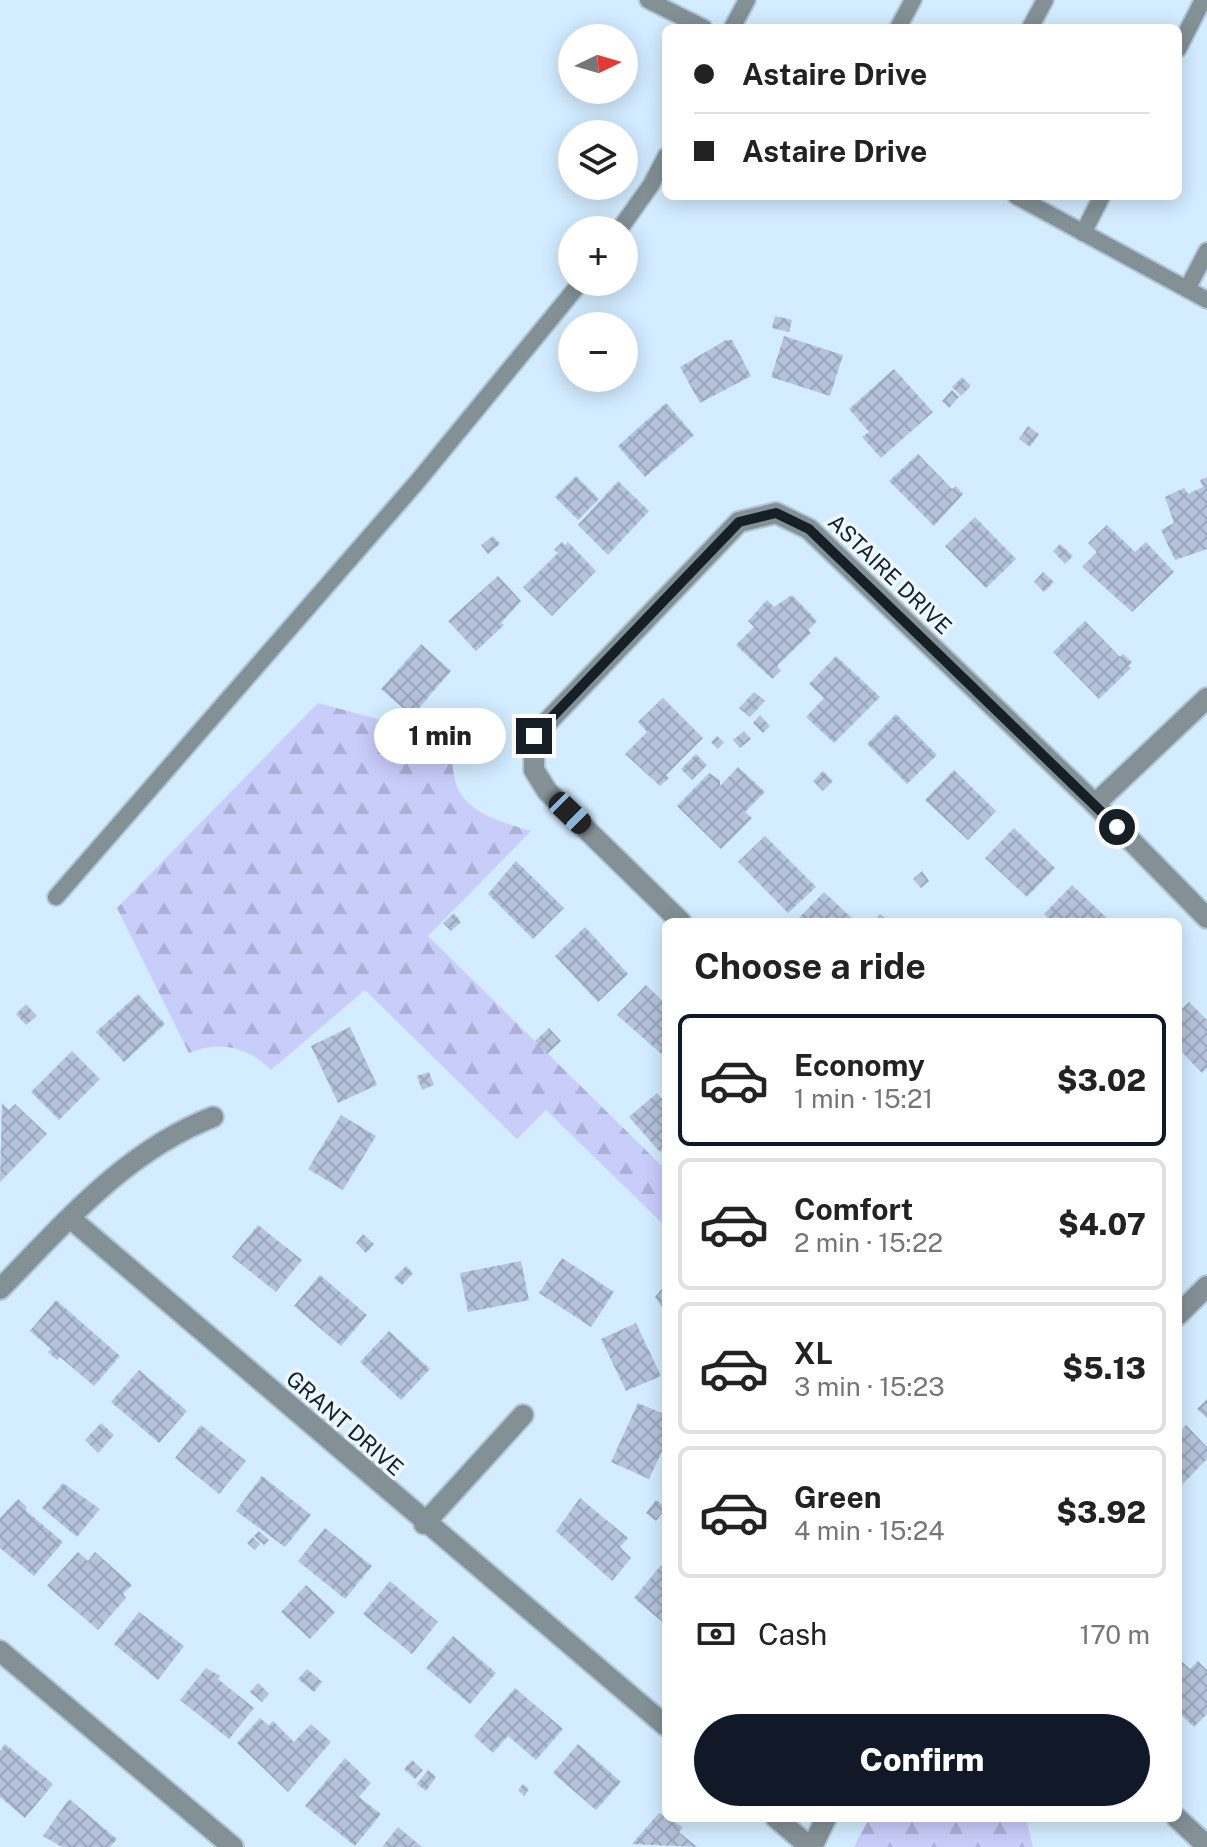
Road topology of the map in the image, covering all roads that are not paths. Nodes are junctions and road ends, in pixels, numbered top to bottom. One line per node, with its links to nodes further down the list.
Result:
1 (648, 0): 6 (lane)
2 (747, 0): 7 (lane)
3 (913, 0): 8 (lane)
4 (1045, 0): 9 (lane)
5 (1203, 0): 10 (lane)
6 (696, 24)
7 (734, 24)
8 (900, 24)
9 (1032, 24)
10 (1182, 41)
11 (662, 164): 14 (lane)
12 (1023, 200): 15 (lane)
13 (1100, 200): 15 (lane)
14 (629, 216)
15 (1083, 233): 17 (lane)
16 (1207, 251): 17 (lane)
17 (1187, 289): 19 (lane)
18 (570, 296): 22 (lane)
19 (1207, 300)
20 (1207, 698): 21 (street)
21 (1095, 804): 23 (street, ASTAIRE DRIVE); 24 (street, ASTAIRE DRIVE)
22 (56, 897)
23 (677, 918)
24 (1207, 918)
25 (213, 1117): 26 (street)
26 (70, 1218): 28 (street); 31 (street, GRANT DRIVE)
27 (1207, 1286): 29 (street)
28 (0, 1289)
29 (1182, 1311)
30 (523, 1415): 31 (street)
31 (424, 1524): 33 (street, GRANT DRIVE)
32 (0, 1651): 38 (street)
33 (662, 1723)
34 (1182, 1821): 37 (street)
35 (781, 1822): 39 (street)
36 (824, 1822): 39 (street)
37 (1203, 1835)
38 (233, 1847)
39 (811, 1847)

